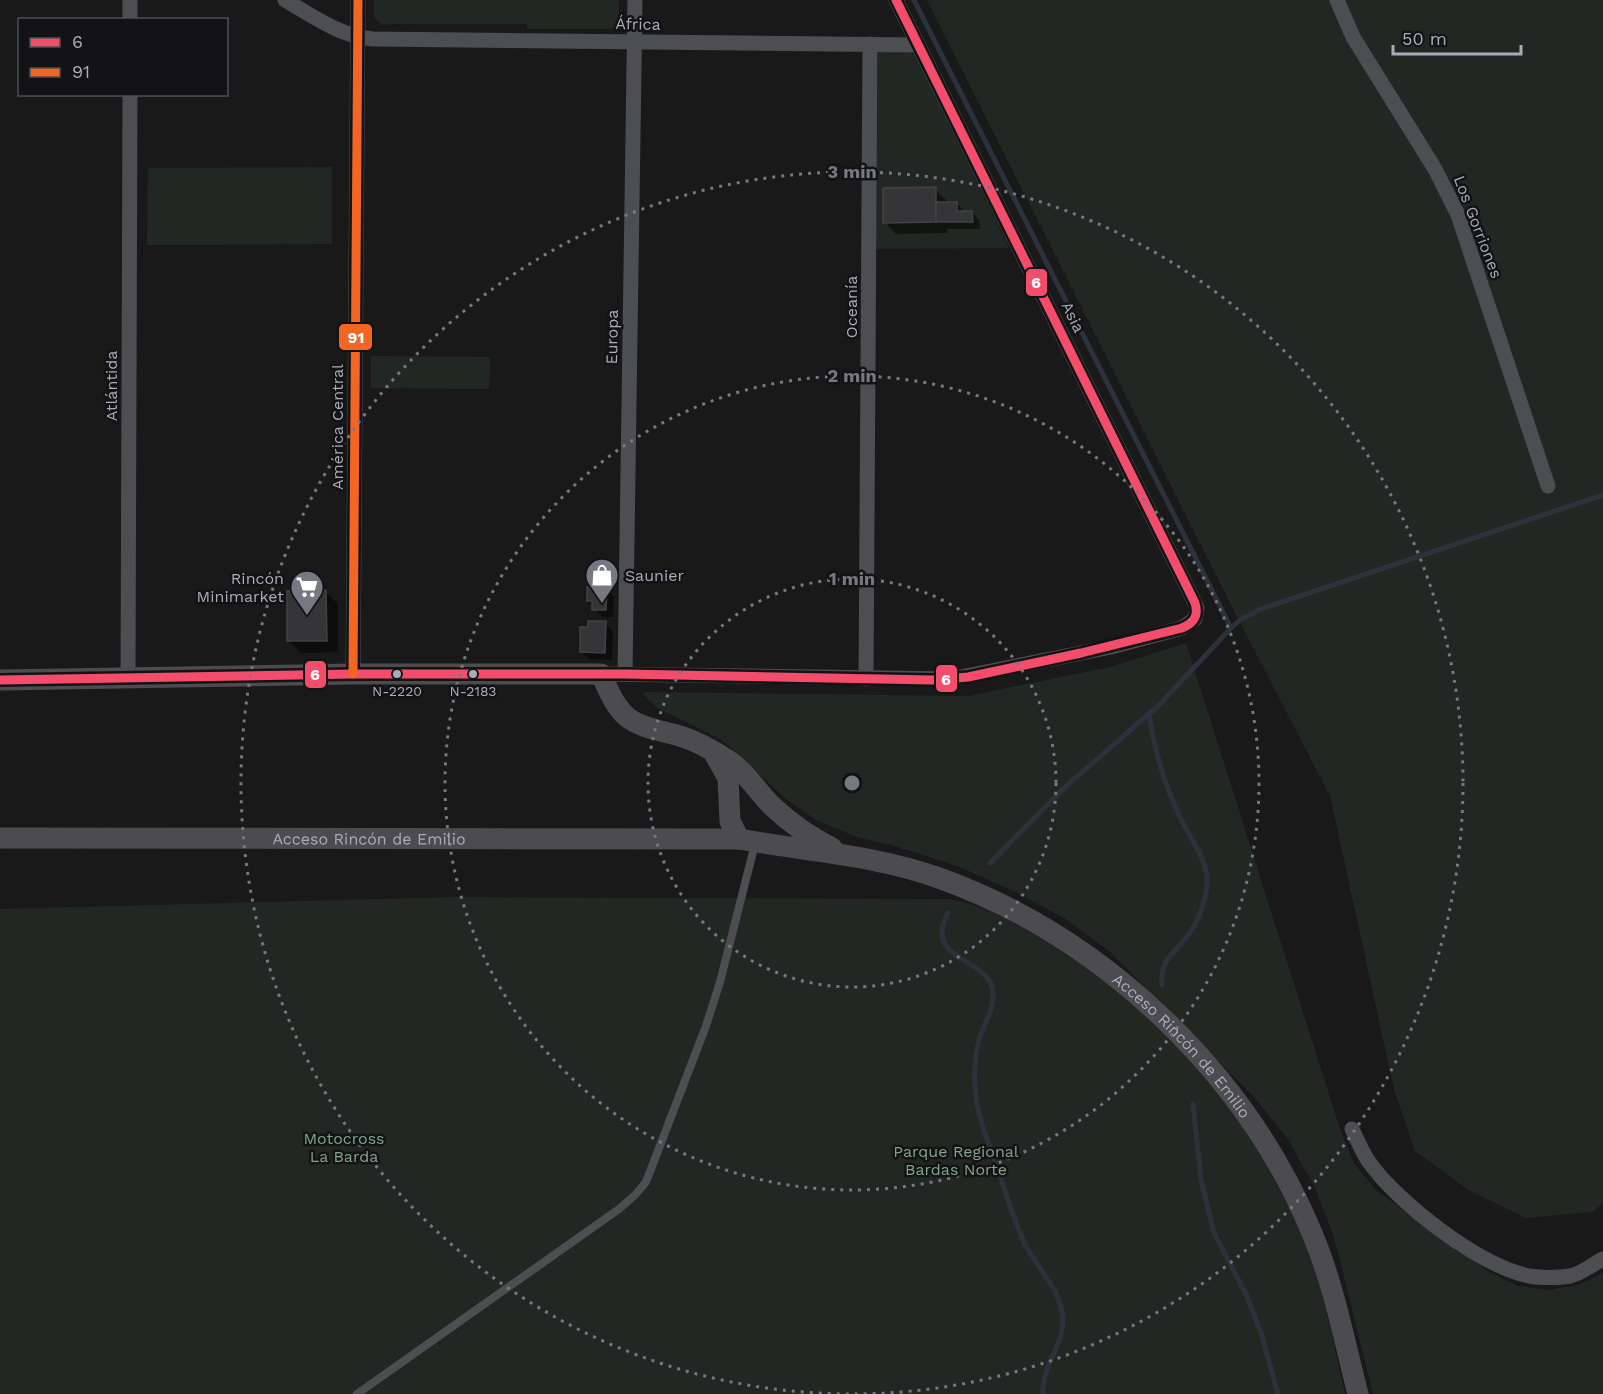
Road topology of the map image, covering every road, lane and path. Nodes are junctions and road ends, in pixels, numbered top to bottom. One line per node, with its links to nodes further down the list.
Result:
1 (130, 0): 7 (street)
2 (285, 0): 8 (street)
3 (358, 0): 8 (street, América Central)
4 (634, 0): 9 (street, Europa)
5 (896, 0): 11 (street, Asia)
6 (1337, 0): 13 (street, Los Gorriones)
7 (130, 18)
8 (357, 38): 9 (street, África); 14 (street, América Central)
9 (634, 42): 10 (street, África); 16 (street, Europa)
10 (870, 44): 11 (street, África); 18 (street, Oceanía)
11 (918, 45): 18 (street, Asia)
12 (130, 96): 17 (street, Atlántida)
13 (1548, 486)
14 (353, 674): 15 (street); 17 (street)
15 (601, 674): 16 (street); 20 (street, Acceso Rincón de Emilio)
16 (625, 674): 18 (street)
17 (128, 677): 19 (street)
18 (866, 679)
19 (0, 680)
20 (711, 750): 22 (street); 23 (street, Acceso Rincón de Emilio)
21 (0, 838): 22 (street, Acceso Rincón de Emilio)
22 (747, 840): 23 (street, Acceso Rincón de Emilio); 26 (lane)
23 (843, 854): 27 (street, Acceso Rincón de Emilio)
24 (1352, 1129): 25 (street)
25 (1603, 1259)
26 (357, 1394)
27 (1358, 1394)

